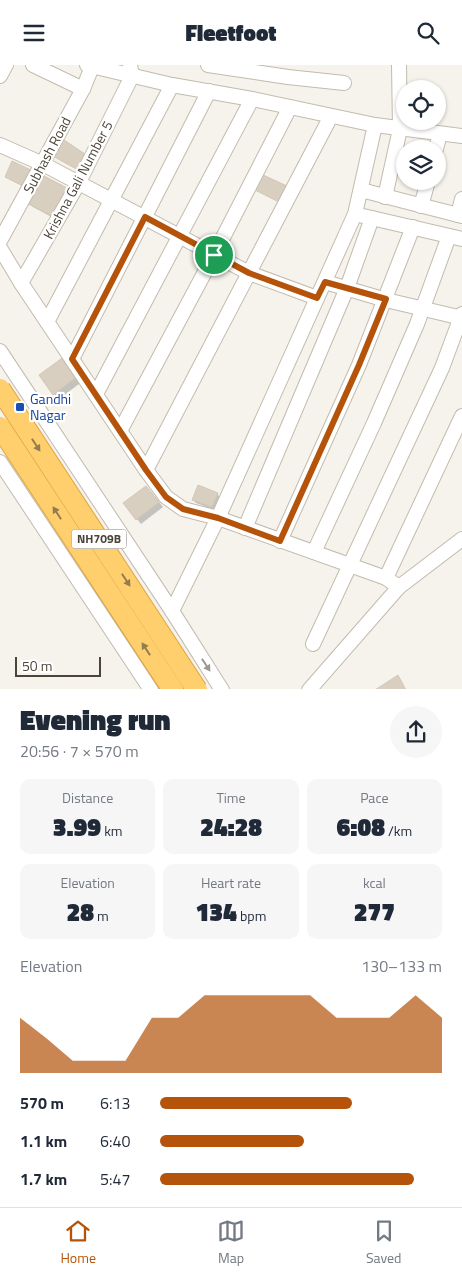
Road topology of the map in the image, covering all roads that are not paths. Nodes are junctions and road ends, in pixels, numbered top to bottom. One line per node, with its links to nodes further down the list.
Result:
1 (6, 65): 8 (street)
2 (33, 65): 12 (street)
3 (208, 65): 6 (street)
4 (399, 65): 9 (street)
5 (90, 66): 7 (street); 12 (street, Subhash Road)
6 (264, 69): 10 (street)
7 (131, 70): 11 (street); 26 (street, Krishna Gali Number 5)
8 (0, 76)
9 (399, 80)
10 (344, 83)
11 (172, 85): 13 (street); 31 (street)
12 (83, 89): 25 (street, Subhash Road)
13 (209, 91): 14 (street); 35 (street)
14 (252, 99): 15 (street); 38 (street)
15 (290, 107): 16 (street); 42 (street)
16 (332, 116): 17 (street); 43 (street)
17 (375, 125): 18 (street); 27 (street)
18 (396, 128)
19 (400, 130): 29 (street)
20 (408, 130): 21 (street)
21 (440, 134): 22 (street); 23 (street)
22 (462, 136)
23 (438, 140)
24 (0, 145): 25 (street)
25 (43, 164): 26 (street); 40 (street, Subhash Road)
26 (78, 184): 31 (street); 45 (street, Krishna Gali Number 5)
27 (361, 190): 29 (street); 33 (street)
28 (426, 190): 32 (street)
29 (385, 197): 32 (street)
30 (462, 199): 34 (street)
31 (112, 201): 35 (street); 51 (street)
32 (422, 206): 34 (street)
33 (355, 215): 36 (street); 44 (street)
34 (460, 216)
35 (145, 217): 38 (street); 53 (street)
36 (372, 218): 37 (street); 46 (street)
37 (413, 227): 39 (street); 48 (street)
38 (180, 237): 42 (street); 55 (street)
39 (456, 238): 49 (street)
40 (0, 241)
41 (0, 248): 45 (street)
42 (214, 255): 43 (street); 58 (street)
43 (249, 273): 47 (street); 61 (street)
44 (325, 282): 46 (street); 47 (street)
45 (21, 283): 51 (street)
46 (347, 289): 48 (street); 64 (street)
47 (317, 298): 63 (street)
48 (386, 299): 49 (street); 66 (street)
49 (422, 309): 50 (street); 67 (street)
50 (462, 317): 68 (street)
51 (47, 322): 53 (street)
52 (0, 351): 60 (street)
53 (72, 359): 55 (street)
54 (0, 389): 75 (highway, NH709B, one-way to 75, bridge)
55 (96, 394): 58 (street)
56 (462, 416): 69 (street)
57 (0, 427): 74 (highway, NH709B, one-way to 57, bridge)
58 (120, 431): 61 (street)
59 (0, 462): 62 (street)
60 (74, 462): 62 (street); 71 (street)
61 (146, 470): 63 (street)
62 (22, 497): 73 (street)
63 (218, 518): 64 (street); 71 (street)
64 (245, 528): 66 (street)
65 (462, 539): 70 (street)
66 (280, 541): 67 (street)
67 (314, 552): 68 (street)
68 (351, 565): 69 (street); 72 (street)
69 (386, 578): 70 (street)
70 (399, 587): 77 (street)
71 (172, 611): 76 (street, one-way to 76)
72 (313, 644)
73 (151, 689)
74 (173, 689)
75 (198, 689)
76 (222, 689)
77 (309, 689)

